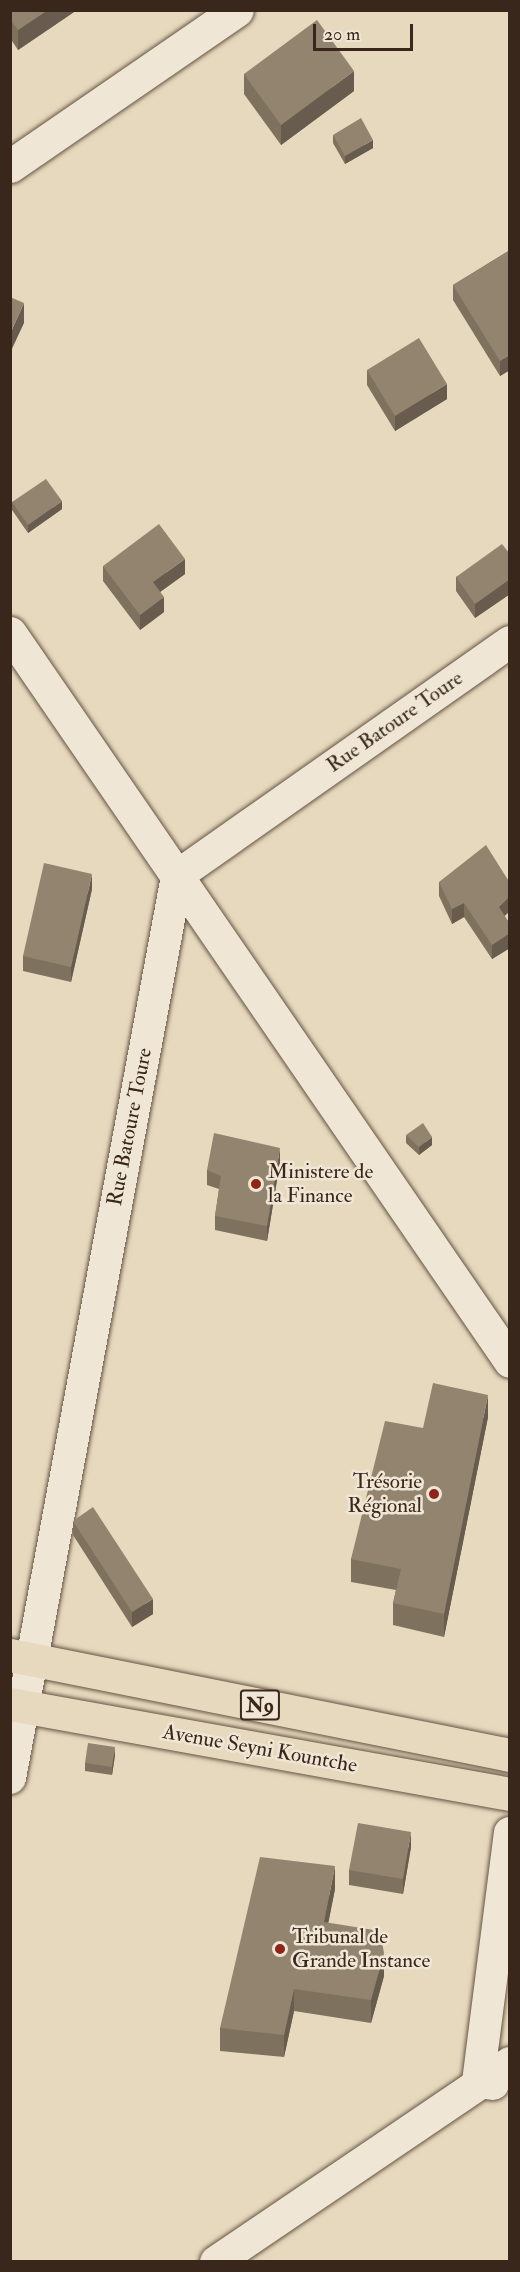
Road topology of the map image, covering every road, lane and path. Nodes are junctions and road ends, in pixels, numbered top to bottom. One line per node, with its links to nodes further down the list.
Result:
1 (237, 10): 2 (street)
2 (10, 166)
3 (10, 633): 5 (street)
4 (510, 642): 5 (street, Rue Batoure Toure)
5 (177, 876): 6 (street); 7 (street, Rue Batoure Toure)
6 (510, 1361)
7 (20, 1657): 8 (street, Rue Batoure Toure); 9 (highway, Avenue Seyni Kountche / N9)
8 (17, 1705): 10 (highway, Avenue Seyni Kountche / N9); 12 (street, Rue Batoure Toure)
9 (265, 1706): 10 (highway); 11 (highway, Avenue Seyni Kountche / N9)
10 (256, 1748): 13 (highway, Avenue Seyni Kountche / N9)
11 (510, 1755)
12 (10, 1778)
13 (510, 1794)
14 (510, 1833): 16 (street)
15 (510, 2063): 16 (street)
16 (478, 2082): 17 (street); 18 (street)
17 (510, 2087)
18 (216, 2262)

